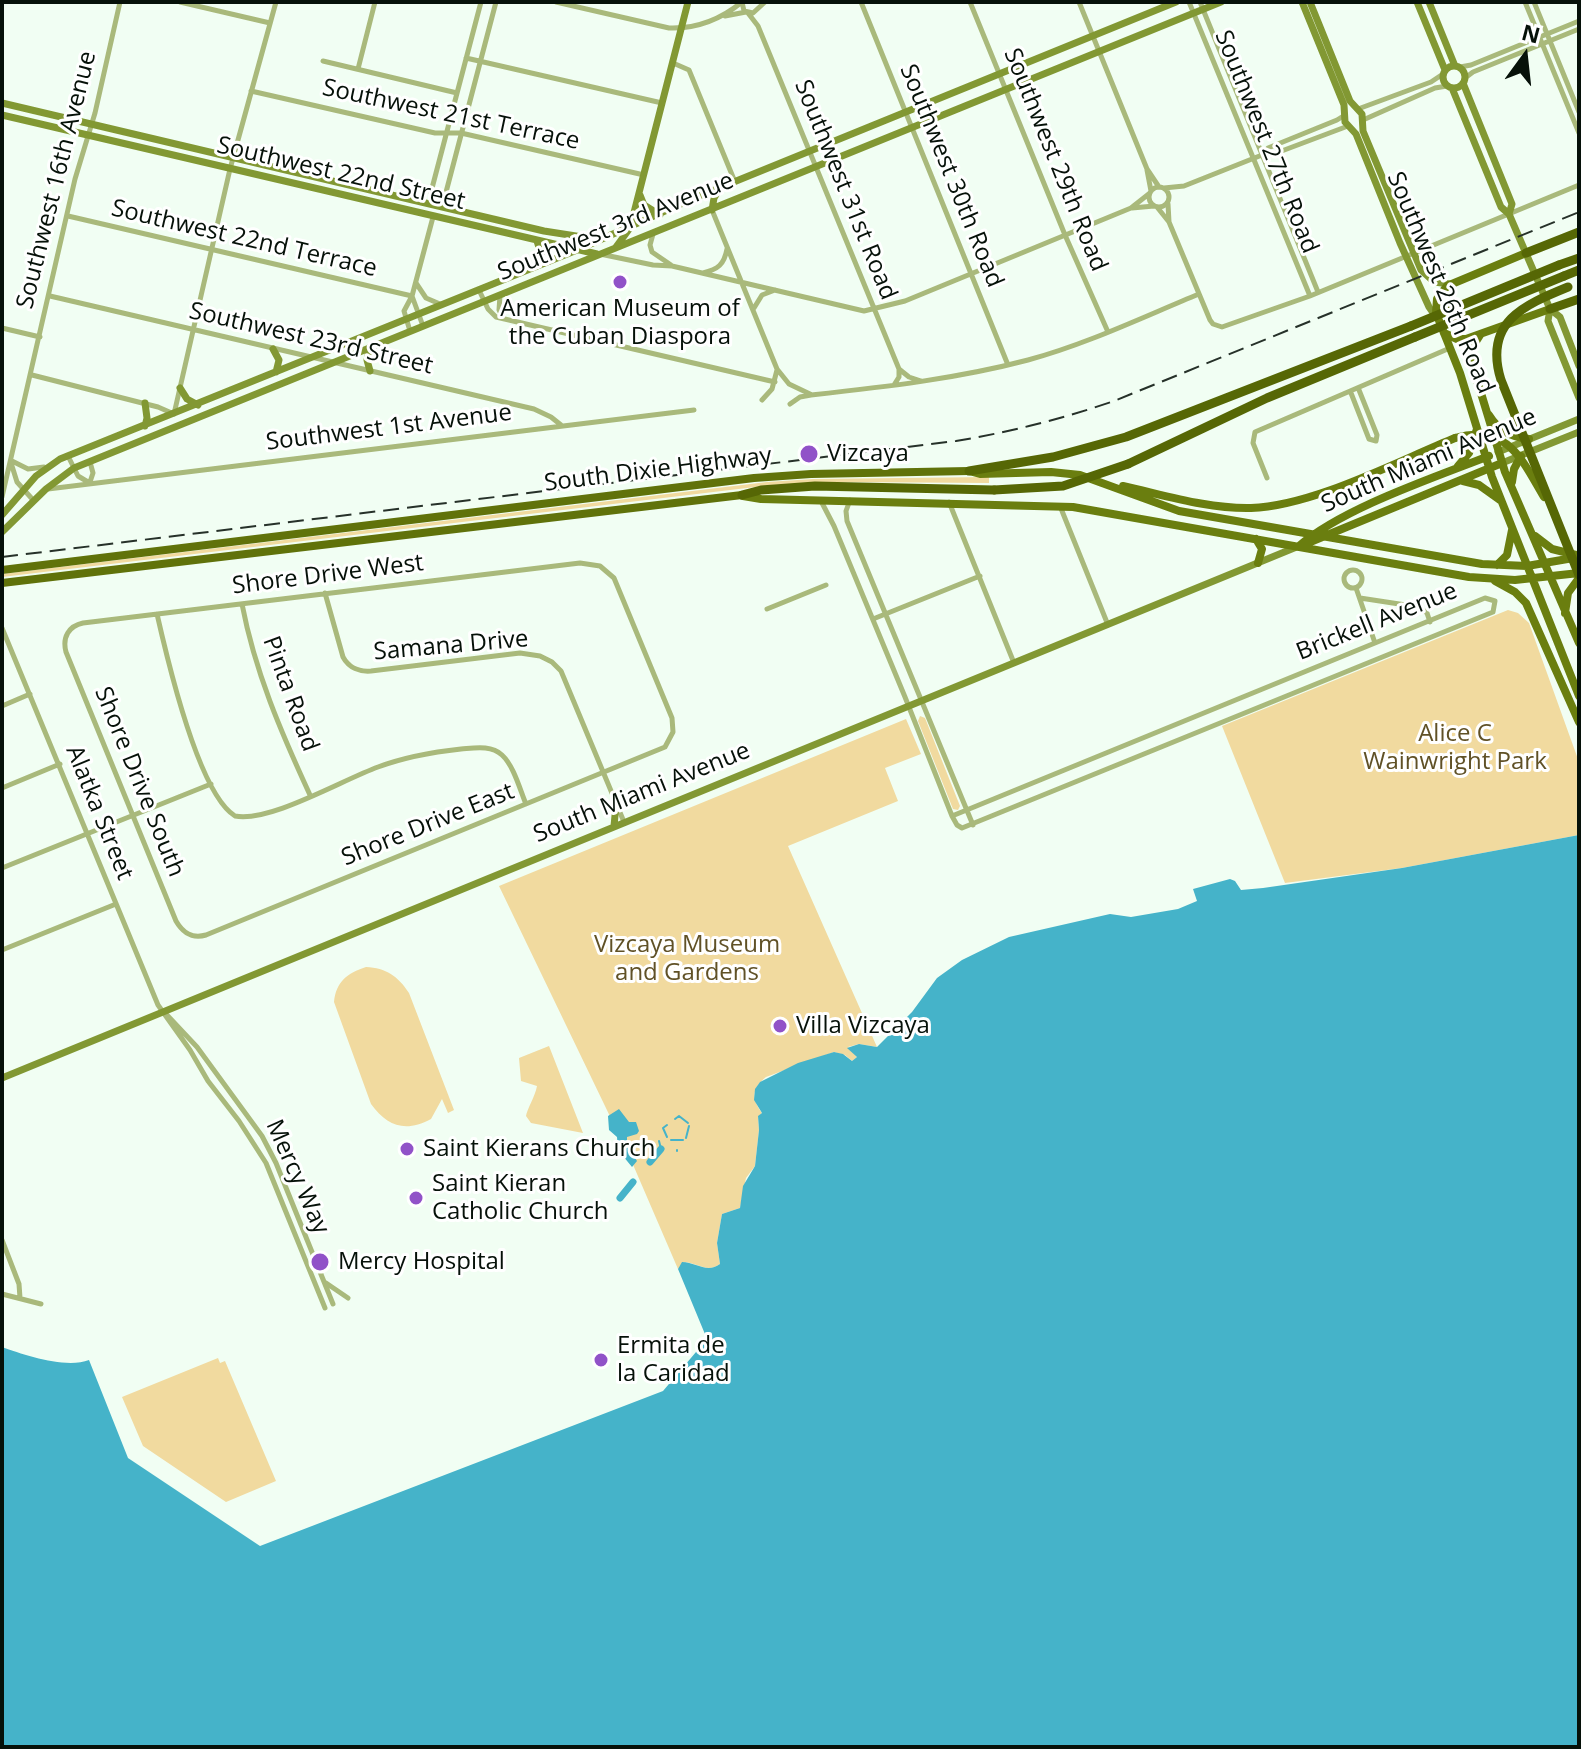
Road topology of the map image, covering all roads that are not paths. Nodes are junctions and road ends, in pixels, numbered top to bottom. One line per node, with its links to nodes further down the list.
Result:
1 (120, 2): 60 (street, Southwest 16th Avenue)
2 (180, 2): 29 (street)
3 (276, 2): 29 (street)
4 (375, 2): 44 (street)
5 (481, 2): 39 (street)
6 (496, 2): 41 (street)
7 (556, 2): 31 (street)
8 (688, 2): 31 (main road)
9 (742, 2): 25 (street, Southwest 31st Road); 27 (street)
10 (765, 2): 24 (street)
11 (861, 2): 56 (street, Southwest 30th Road)
12 (970, 2): 46 (street, Southwest 29th Road)
13 (1079, 2): 34 (street)
14 (1176, 2): 34 (main road, Southwest 3rd Avenue)
15 (1189, 2): 26 (street, Southwest 27th Road)
16 (1221, 2): 23 (main road, Southwest 3rd Avenue)
17 (1302, 2): 57 (main road)
18 (1310, 2): 54 (main road)
19 (1417, 2): 45 (main road)
20 (1429, 2): 43 (main road)
21 (1525, 2): 35 (street)
22 (1534, 2): 33 (street)
23 (1201, 6): 26 (main road, Southwest 3rd Avenue); 68 (street, Southwest 27th Road)
24 (758, 7): 25 (street); 30 (street, Southwest 31st Road)
25 (747, 13): 27 (street); 30 (street, Southwest 31st Road)
26 (1194, 13): 38 (main road, Southwest 3rd Avenue); 70 (street, Southwest 27th Road)
27 (724, 16): 31 (street)
28 (1579, 21): 33 (street)
29 (270, 23): 50 (street)
30 (758, 26): 67 (street, Southwest 31st Road)
31 (681, 29): 42 (main road)
32 (1579, 29): 36 (street)
33 (1547, 34): 35 (street); 36 (street)
34 (1093, 36): 38 (street); 46 (main road, Southwest 3rd Avenue)
35 (1540, 37): 37 (street); 43 (street)
36 (1550, 41): 37 (street); 55 (street)
37 (1543, 44): 47 (street); 65 (street)
38 (1099, 52): 49 (main road, Southwest 3rd Avenue); 73 (street)
39 (466, 58): 41 (street); 51 (street)
40 (323, 61): 44 (street)
41 (480, 61): 53 (street); 64 (street)
42 (673, 63): 53 (main road); 75 (street)
43 (1457, 66): 45 (main road); 47 (main road)
44 (358, 69): 51 (street)
45 (1444, 72): 48 (main road); 54 (street)
46 (1000, 74): 49 (street, Southwest 29th Road); 56 (main road, Southwest 3rd Avenue)
47 (1464, 81): 48 (main road); 87 (main road)
48 (1449, 87): 59 (street); 87 (main road)
49 (1006, 90): 62 (main road, Southwest 3rd Avenue); 95 (street, Southwest 29th Road)
50 (251, 91): 63 (street, Southwest 21st Terrace); 69 (street)
51 (457, 93): 63 (street)
52 (2, 103): 60 (main road, Southwest 22nd Street)
53 (662, 103): 74 (main road)
54 (1357, 109): 57 (main road); 59 (main road)
55 (1579, 112)
56 (906, 113): 62 (street, Southwest 30th Road); 67 (main road, Southwest 3rd Avenue)
57 (1345, 114): 61 (main road); 68 (street)
58 (2, 115): 66 (main road, Southwest 22nd Street)
59 (1362, 121): 61 (main road); 104 (main road, Southwest 26th Road)
60 (92, 123): 66 (street, Southwest 16th Avenue); 69 (main road, Southwest 22nd Street)
61 (1350, 126): 68 (street); 104 (main road, Southwest 26th Road)
62 (913, 128): 71 (main road, Southwest 3rd Avenue); 110 (street, Southwest 30th Road)
63 (447, 133): 64 (street, Southwest 21st Terrace); 83 (street)
64 (461, 133): 74 (street, Southwest 21st Terrace); 83 (street)
65 (1579, 133)
66 (88, 135): 72 (main road, Southwest 22nd Street); 89 (street, Southwest 16th Avenue)
67 (810, 152): 71 (street, Southwest 31st Road); 75 (main road, Southwest 3rd Avenue)
68 (1262, 155): 70 (street); 117 (street, Southwest 27th Road)
69 (234, 157): 72 (street); 83 (main road, Southwest 22nd Street)
70 (1254, 158): 77 (street); 122 (street, Southwest 27th Road)
71 (816, 168): 86 (main road, Southwest 3rd Avenue); 128 (street, Southwest 31st Road)
72 (230, 169): 90 (main road, Southwest 22nd Street); 100 (street)
73 (1147, 169): 79 (street); 80 (street)
74 (644, 175): 81 (main road)
75 (735, 182): 78 (main road, Southwest 3rd Avenue)
76 (1579, 185): 87 (street)
77 (1184, 186): 79 (street); 82 (street)
78 (720, 188): 86 (main road); 88 (main road, Southwest 3rd Avenue)
79 (1162, 188): 80 (street); 82 (street)
80 (1150, 192): 84 (street); 85 (street)
81 (639, 193): 88 (main road); 92 (main road)
82 (1168, 201): 84 (street); 91 (street)
83 (436, 205): 96 (main road, Southwest 22nd Street)
84 (1155, 207): 85 (street); 91 (street)
85 (1131, 208): 95 (street)
86 (712, 210): 94 (main road, Southwest 3rd Avenue); 98 (street)
87 (1509, 214): 102 (main road); 104 (street)
88 (660, 215): 92 (main road, Southwest 3rd Avenue)
89 (68, 216): 100 (street, Southwest 22nd Terrace); 120 (street, Southwest 16th Avenue)
90 (433, 217): 97 (main road, Southwest 22nd Street); 111 (street)
91 (1169, 222): 118 (street)
92 (630, 228): 96 (main road, Southwest 3rd Avenue); 99 (main road)
93 (1579, 232): 102 (highway)
94 (653, 234): 99 (main road, Southwest 3rd Avenue); 107 (street)
95 (1065, 235): 110 (street); 137 (street, Southwest 29th Road)
96 (602, 239): 101 (main road, Southwest 3rd Avenue)
97 (537, 241): 101 (main road, Southwest 22nd Street); 106 (main road)
98 (727, 246): 109 (street); 112 (street)
99 (615, 249): 103 (main road, Southwest 3rd Avenue)
100 (211, 250): 121 (street, Southwest 22nd Terrace); 135 (street)
101 (577, 250): 103 (main road, Southwest 22nd Street); 106 (main road, Southwest 3rd Avenue)
102 (1526, 253): 114 (main road); 127 (main road)
103 (599, 254): 107 (street, Southwest 22nd Street); 119 (main road, Southwest 3rd Avenue)
104 (1410, 255): 114 (main road, Southwest 26th Road); 117 (street); 131 (main road, Southwest 26th Road)
105 (1579, 258): 186 (highway, bridge)
106 (537, 266): 115 (main road, Southwest 3rd Avenue)
107 (672, 266): 109 (street, Southwest 22nd Street)
108 (1579, 270): 194 (highway, bridge)
109 (702, 273): 112 (street, Southwest 22nd Street)
110 (972, 273): 128 (street); 146 (street, Southwest 30th Road)
111 (416, 282): 121 (street); 125 (street)
112 (743, 283): 116 (street, Southwest 22nd Street); 126 (street)
113 (1579, 283): 201 (highway, bridge)
114 (1450, 284): 131 (main road)
115 (479, 289): 124 (street); 125 (main road, Southwest 3rd Avenue)
116 (775, 290): 126 (street); 128 (street, Southwest 22nd Street)
117 (1318, 292): 122 (street)
118 (1199, 294): 122 (street); 137 (street)
119 (500, 295): 124 (main road, Southwest 3rd Avenue); 130 (street)
120 (50, 296): 135 (street, Southwest 23rd Street); 140 (street, Southwest 16th Avenue)
121 (412, 296): 129 (street); 132 (street)
122 (1310, 296)
123 (1579, 299): 127 (highway)
124 (484, 301): 130 (street); 133 (main road, Southwest 3rd Avenue)
125 (442, 305): 129 (main road, Southwest 3rd Avenue)
126 (753, 309): 148 (street)
127 (1550, 309): 139 (main road); 147 (main road); 160 (main road)
128 (875, 310): 149 (street, Southwest 31st Road)
129 (419, 314): 132 (main road, Southwest 3rd Avenue); 133 (street)
130 (503, 319): 154 (street)
131 (1438, 319): 138 (main road, Southwest 26th Road)
132 (405, 320): 136 (street); 144 (main road, Southwest 3rd Avenue)
133 (423, 326): 136 (main road, Southwest 3rd Avenue)
134 (2, 328): 140 (street)
135 (193, 330): 143 (street, Southwest 23rd Street); 156 (street)
136 (410, 331): 141 (main road, Southwest 3rd Avenue)
137 (1108, 332): 146 (street)
138 (1444, 332): 139 (main road); 142 (main road, Southwest 26th Road)
139 (1480, 335): 167 (main road, Southwest 26th Road)
140 (40, 337): 152 (street, Southwest 16th Avenue)
141 (370, 347): 145 (main road, Southwest 3rd Avenue); 150 (main road)
142 (1450, 348): 157 (street); 172 (main road, Southwest 26th Road)
143 (273, 349): 144 (street, Southwest 23rd Street); 151 (main road)
144 (312, 358): 145 (street, Southwest 23rd Street); 151 (main road, Southwest 3rd Avenue)
145 (331, 363): 150 (street, Southwest 23rd Street); 169 (main road, Southwest 3rd Avenue)
146 (1008, 365): 153 (street)
147 (1579, 366)
148 (777, 369): 154 (street); 159 (street)
149 (899, 369): 153 (street); 155 (street)
150 (370, 371): 171 (street, Southwest 23rd Street)
151 (276, 373): 164 (main road, Southwest 3rd Avenue)
152 (32, 375): 162 (street); 179 (street, Southwest 16th Avenue)
153 (922, 381): 155 (street)
154 (775, 382): 161 (street)
155 (894, 386): 159 (street)
156 (180, 388): 164 (main road); 166 (street)
157 (1359, 390): 158 (street); 158 (street)
158 (1351, 393): 187 (street)
159 (811, 395): 163 (street)
160 (1579, 398)
161 (762, 400)
162 (145, 403): 166 (street); 170 (main road)
163 (790, 404)
164 (198, 405): 166 (main road, Southwest 3rd Avenue)
165 (694, 410): 171 (street, Southwest 1st Avenue)
166 (174, 414): 169 (main road); 170 (main road, Southwest 3rd Avenue)
167 (1488, 415): 174 (main road); 175 (main road, Southwest 26th Road)
168 (1579, 419): 174 (main road, South Miami Avenue)
169 (179, 425): 180 (main road, Southwest 3rd Avenue)
170 (145, 426): 176 (main road, Southwest 3rd Avenue)
171 (561, 426): 190 (street, Southwest 1st Avenue)
172 (1477, 427): 178 (main road, Southwest 26th Road); 185 (main road)
173 (1579, 432): 177 (main road, South Miami Avenue)
174 (1529, 439): 175 (main road, South Miami Avenue)
175 (1498, 452): 178 (main road, South Miami Avenue); 181 (main road, Southwest 26th Road)
176 (68, 456): 182 (main road, Southwest 3rd Avenue); 183 (street)
177 (1521, 456): 181 (main road, South Miami Avenue); 191 (main road)
178 (1486, 457): 184 (main road, Southwest 26th Road); 185 (main road, South Miami Avenue)
179 (12, 461): 182 (street); 193 (street); 195 (street, Southwest 16th Avenue)
180 (90, 461): 183 (main road, Southwest 3rd Avenue); 190 (street)
181 (1502, 463): 184 (main road, South Miami Avenue); 191 (main road, Southwest 26th Road)
182 (47, 467): 193 (main road, Southwest 3rd Avenue)
183 (74, 468): 190 (street); 192 (main road, Southwest 3rd Avenue)
184 (1489, 468): 188 (main road, South Miami Avenue); 198 (main road, Southwest 26th Road)
185 (1454, 470): 208 (main road, South Miami Avenue)
186 (969, 471): 189 (main road, South Dixie Highway); 219 (highway, South Dixie Highway)
187 (1267, 478)
188 (1458, 480): 198 (main road); 204 (main road, South Miami Avenue)
189 (1106, 482): 201 (main road, bridge); 208 (main road, South Dixie Highway)
190 (89, 483): 192 (street, Southwest 1st Avenue)
191 (1512, 483): 207 (main road, Southwest 26th Road)
192 (46, 489): 199 (main road, Southwest 3rd Avenue)
193 (23, 490): 199 (street); 203 (main road)
194 (742, 495): 196 (main road, South Dixie Highway); 226 (highway, South Dixie Highway)
195 (2, 497)
196 (821, 500): 197 (main road, South Dixie Highway); 236 (street)
197 (850, 500): 200 (main road, South Dixie Highway); 234 (street)
198 (1501, 500): 205 (main road, Southwest 26th Road)
199 (34, 501): 206 (main road)
200 (949, 502): 202 (main road, South Dixie Highway); 222 (street)
201 (1550, 504): 221 (highway, bridge)
202 (1060, 506): 210 (main road, South Dixie Highway); 238 (street)
203 (2, 515)
204 (1357, 524): 209 (main road, South Miami Avenue); 211 (main road)
205 (1512, 529): 217 (main road); 218 (main road, Southwest 26th Road)
206 (2, 532)
207 (1532, 532): 213 (main road); 216 (main road, Southwest 26th Road)
208 (1313, 534): 209 (main road, Brickell Avenue); 212 (main road, South Miami Avenue)
209 (1328, 536): 211 (main road, Brickell Avenue); 212 (main road, South Miami Avenue)
210 (1256, 539): 212 (main road, South Dixie Highway); 215 (main road)
211 (1354, 541): 217 (main road, Brickell Avenue)
212 (1299, 546): 215 (main road, South Miami Avenue); 224 (main road, Brickell Avenue)
213 (1579, 556): 216 (main road, Brickell Avenue)
214 (2, 563): 219 (highway)
215 (1258, 563): 238 (main road, South Miami Avenue)
216 (1545, 564): 218 (main road, Brickell Avenue); 223 (main road, Southwest 26th Road)
217 (1497, 565): 218 (main road, Brickell Avenue)
218 (1527, 566): 225 (main road, Southwest 26th Road)
219 (13, 569): 220 (highway, South Dixie Highway)
220 (2, 570)
221 (1579, 575): 223 (main road, Brickell Avenue); 235 (main road)
222 (980, 576): 234 (street); 243 (street)
223 (1550, 578): 225 (main road, Brickell Avenue); 235 (main road, Southwest 26th Road)
224 (1491, 579): 225 (main road, Brickell Avenue); 253 (main road)
225 (1531, 579): 247 (main road, Southwest 26th Road)
226 (2, 583)
227 (826, 585): 232 (street)
228 (1356, 588): 230 (street)
229 (325, 593): 231 (street, Shore Drive West); 254 (street, Shore Drive West); 257 (street, Samana Drive)
230 (1360, 598): 237 (street); 241 (street)
231 (242, 604): 233 (street, Shore Drive West); 262 (street, Pinta Road)
232 (767, 609)
233 (156, 614): 240 (street, Shore Drive West); 259 (street)
234 (885, 614): 236 (street); 249 (street)
235 (1565, 614): 242 (main road, Southwest 26th Road)
236 (873, 619): 251 (street)
237 (1430, 622): 241 (street, Brickell Avenue); 245 (street, Brickell Avenue)
238 (1109, 626): 243 (main road, South Miami Avenue)
239 (2, 628): 246 (street, Alatka Street)
240 (65, 637): 267 (street, Shore Drive South)
241 (1375, 643): 244 (street, Brickell Avenue)
242 (1579, 643)
243 (1015, 664): 249 (main road, South Miami Avenue)
244 (1301, 675): 245 (street); 248 (street, Brickell Avenue)
245 (1307, 688): 252 (street, Brickell Avenue)
246 (30, 694): 250 (street); 256 (street, Alatka Street)
247 (1579, 696)
248 (1238, 700): 252 (street); 255 (street, Brickell Avenue)
249 (922, 701): 251 (main road, South Miami Avenue); 266 (street)
250 (2, 706)
251 (909, 707): 268 (street); 269 (main road, South Miami Avenue)
252 (1244, 714): 258 (street, Brickell Avenue)
253 (1579, 722)
254 (673, 735): 257 (street, Shore Drive East)
255 (1096, 758): 258 (street); 260 (street, Brickell Avenue)
256 (60, 764): 261 (street); 272 (street, Alatka Street)
257 (604, 772): 264 (street, Shore Drive East); 265 (street, Samana Drive)
258 (1102, 772): 263 (street, Brickell Avenue)
259 (211, 784): 262 (street); 267 (street)
260 (1026, 787): 263 (street); 266 (street, Brickell Avenue)
261 (2, 788)
262 (310, 795): 264 (street)
263 (1032, 801): 270 (street, Brickell Avenue)
264 (526, 804): 275 (street, Shore Drive East)
265 (616, 805): 269 (street, Samana Drive); 271 (main road)
266 (966, 810): 268 (street, Brickell Avenue); 270 (street)
267 (133, 815): 272 (street); 275 (street, Shore Drive South)
268 (952, 816): 270 (street, Brickell Avenue)
269 (624, 822): 271 (main road, South Miami Avenue)
270 (973, 825)
271 (614, 826): 277 (main road, South Miami Avenue)
272 (88, 833): 273 (street); 274 (street, Alatka Street)
273 (2, 868)
274 (116, 904): 276 (street); 277 (street, Alatka Street)
275 (190, 936)
276 (2, 950)
277 (162, 1011): 278 (street, Mercy Way); 279 (main road, South Miami Avenue); 280 (street, Mercy Way)
278 (214, 1073): 280 (street); 281 (street, Mercy Way)
279 (2, 1078)
280 (208, 1081): 282 (street, Mercy Way)
281 (251, 1119): 282 (street); 283 (street, Mercy Way)
282 (239, 1121): 284 (street, Mercy Way)
283 (295, 1211): 284 (street); 286 (street, Mercy Way)
284 (287, 1215): 287 (street, Mercy Way)
285 (2, 1240): 289 (street)
286 (321, 1277): 287 (street); 290 (street); 292 (street, Mercy Way)
287 (312, 1278): 293 (street, Mercy Way)
288 (2, 1294): 289 (street)
289 (20, 1298): 291 (street)
290 (348, 1298)
291 (41, 1304)
292 (333, 1304)
293 (325, 1308)

